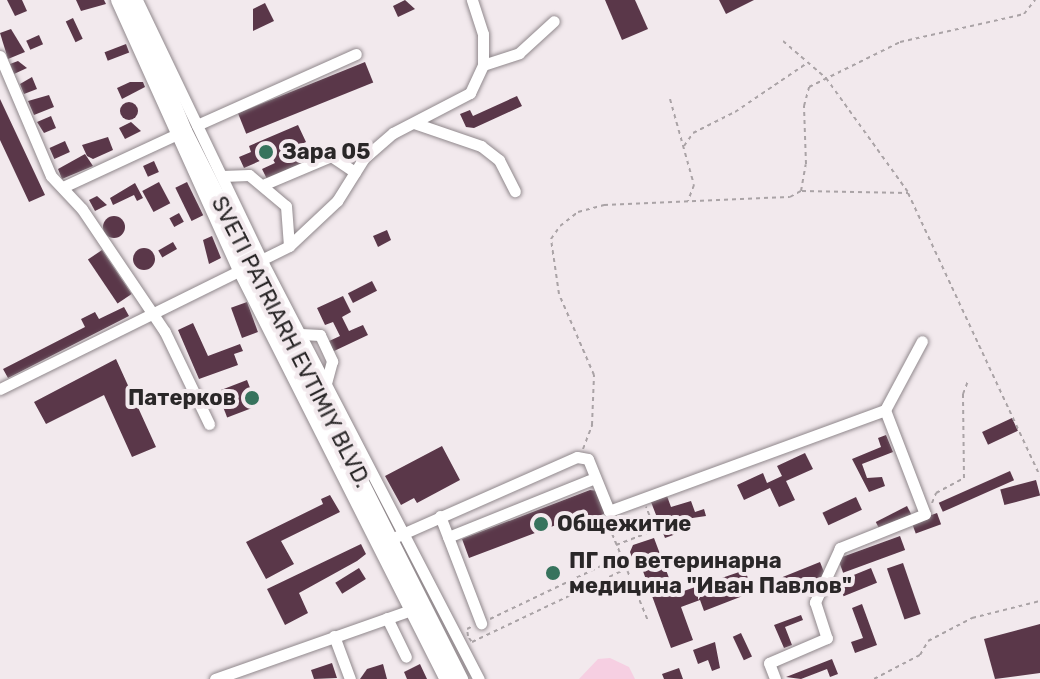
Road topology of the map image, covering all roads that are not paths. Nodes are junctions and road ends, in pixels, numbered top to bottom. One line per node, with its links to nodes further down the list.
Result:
1 (118, 0): 10 (main road, SVETI PATRIARH EVTIMIY BLVD.)
2 (134, 0): 9 (street); 17 (main road, SVETI PATRIARH EVTIMIY BLVD.)
3 (472, 0): 7 (street)
4 (554, 21): 7 (street)
5 (356, 54): 9 (street)
6 (0, 56): 14 (street)
7 (483, 65): 8 (street)
8 (414, 123): 11 (street); 15 (street)
9 (197, 125): 12 (street)
10 (175, 135): 14 (street); 17 (main road, SVETI PATRIARH EVTIMIY BLVD.)
11 (355, 172): 13 (street); 16 (street)
12 (222, 176): 13 (street); 17 (street)
13 (265, 184): 16 (street)
14 (63, 187): 18 (street)
15 (515, 191)
16 (289, 246): 17 (street)
17 (253, 267): 18 (street); 19 (main road, SVETI PATRIARH EVTIMIY BLVD.); 20 (street); 32 (main road, SVETI PATRIARH EVTIMIY BLVD.)
18 (151, 312): 23 (street); 26 (street)
19 (287, 333): 20 (street); 24 (main road, SVETI PATRIARH EVTIMIY BLVD.)
20 (304, 334): 22 (street)
21 (922, 341): 25 (street)
22 (327, 381): 24 (street); 29 (street)
23 (0, 389)
24 (321, 399): 31 (main road, SVETI PATRIARH EVTIMIY BLVD.)
25 (885, 410): 27 (street); 43 (street)
26 (209, 424)
27 (595, 478): 28 (street); 30 (street)
28 (440, 516): 29 (street); 30 (street)
29 (404, 531): 31 (street); 42 (street)
30 (448, 537): 34 (street)
31 (391, 539): 32 (main road, SVETI PATRIARH EVTIMIY BLVD.)
32 (418, 608): 33 (street); 40 (main road, SVETI PATRIARH EVTIMIY BLVD.); 41 (main road, SVETI PATRIARH EVTIMIY BLVD.)
33 (387, 618): 35 (street); 36 (street)
34 (481, 623)
35 (334, 636): 37 (street); 39 (street)
36 (406, 657)
37 (230, 677): 38 (street)
38 (215, 679)
39 (350, 679)
40 (447, 679)
41 (461, 679)
42 (479, 679)
43 (775, 679)

